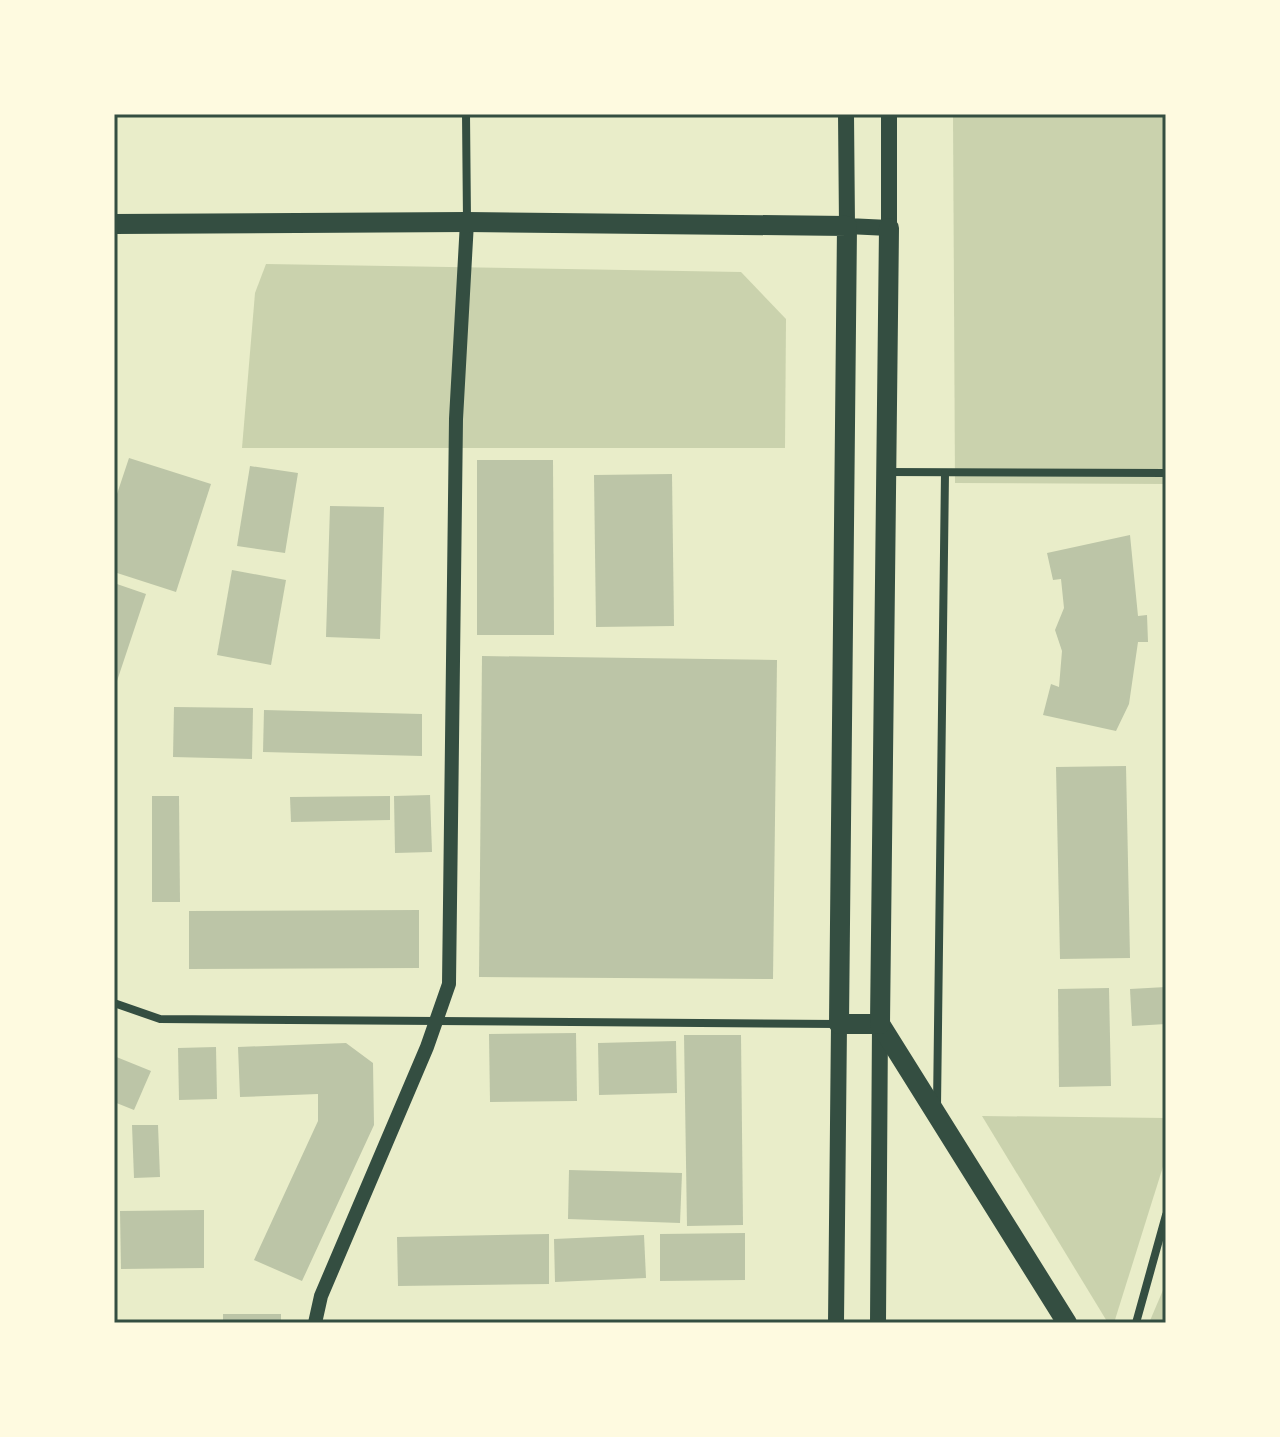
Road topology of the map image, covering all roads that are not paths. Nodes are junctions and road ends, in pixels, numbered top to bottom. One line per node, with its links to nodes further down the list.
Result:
1 (466, 114): 4 (street)
2 (846, 114): 6 (main road)
3 (889, 114): 7 (main road)
4 (467, 222): 5 (main road); 6 (main road); 12 (street)
5 (114, 224)
6 (847, 226): 7 (main road); 13 (main road)
7 (889, 228): 8 (main road)
8 (887, 472): 9 (street); 14 (main road)
9 (945, 473): 10 (street); 15 (street)
10 (1166, 473)
11 (114, 1003): 12 (street)
12 (436, 1023): 13 (street); 17 (street)
13 (839, 1024): 14 (main road); 18 (main road)
14 (880, 1024): 15 (main road); 19 (main road)
15 (936, 1115): 20 (main road)
16 (1166, 1215): 21 (street)
17 (315, 1323)
18 (836, 1323)
19 (878, 1323)
20 (1067, 1323)
21 (1136, 1323)

